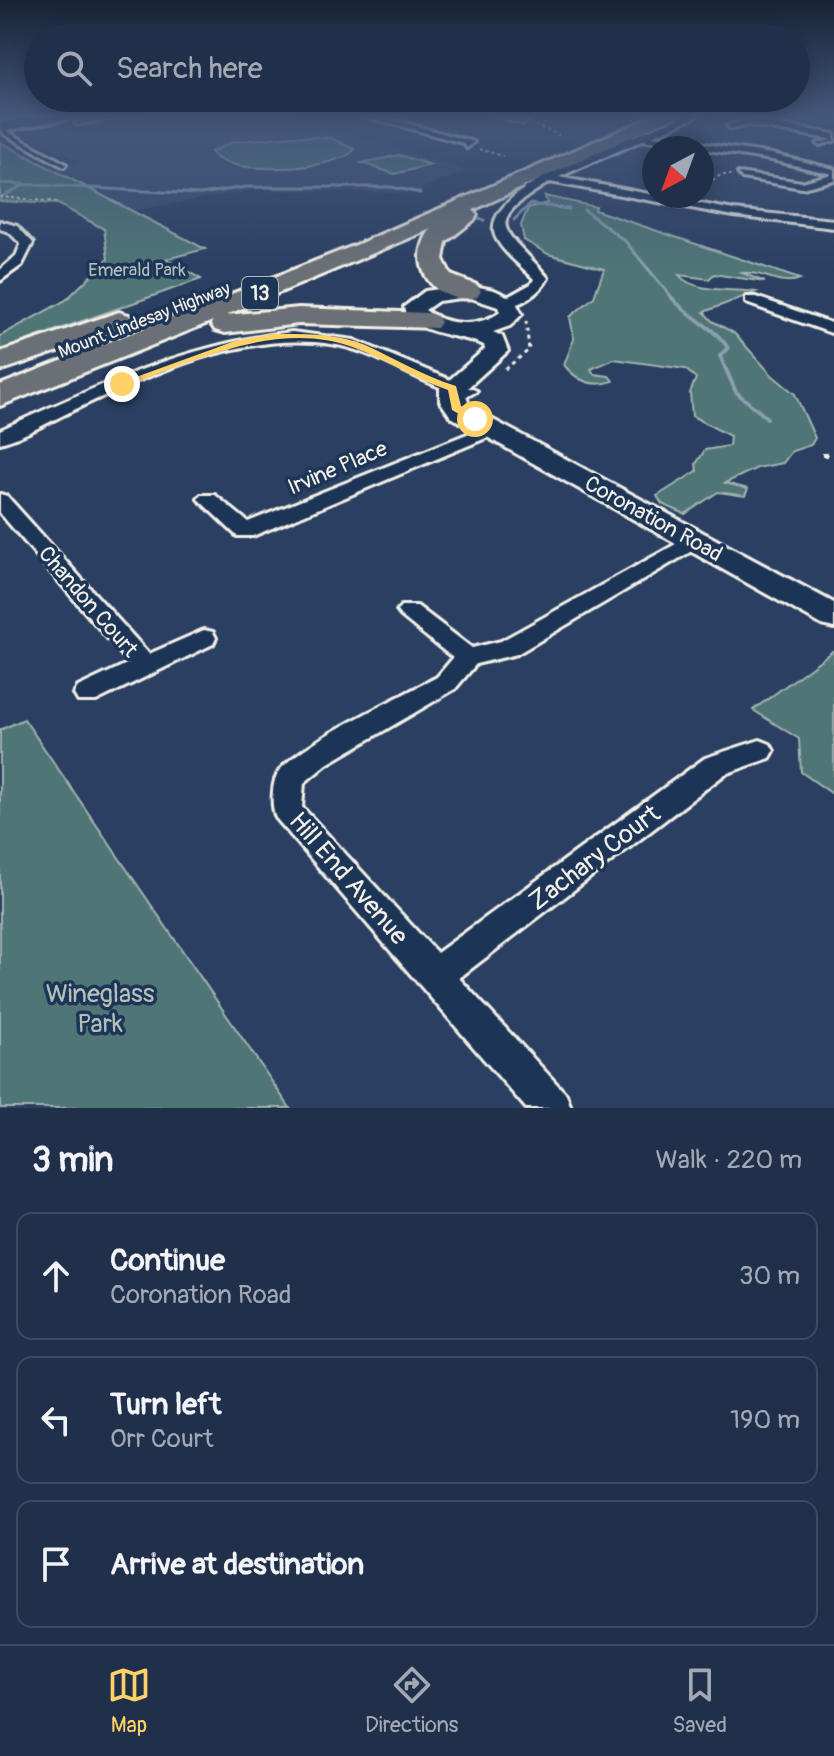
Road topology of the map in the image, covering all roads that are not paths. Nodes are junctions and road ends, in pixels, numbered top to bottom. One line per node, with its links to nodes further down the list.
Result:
1 (539, 167): 13 (highway, Mount Lindesay Highway / 13)
2 (552, 167): 8 (highway, Mount Lindesay Highway / 13)
3 (573, 167): 7 (street)
4 (807, 167): 5 (street)
5 (834, 174): 6 (street)
6 (742, 175)
7 (552, 179): 9 (street); 11 (street)
8 (517, 182): 15 (highway); 21 (highway, Mount Lindesay Highway / 13)
9 (834, 224)
10 (0, 225): 12 (street)
11 (529, 266): 15 (street); 15 (street)
12 (0, 277)
13 (234, 285): 19 (highway); 20 (highway, Mount Lindesay Highway / 13)
14 (751, 300): 18 (street)
15 (492, 302): 16 (street); 17 (street); 23 (street)
16 (427, 322): 17 (street); 22 (highway)
17 (467, 328): 23 (street)
18 (834, 329)
19 (0, 362)
20 (0, 374)
21 (0, 396)
22 (0, 405)
23 (472, 407): 24 (street); 25 (street, Irvine Place); 27 (street, Coronation Road)
24 (0, 437)
25 (208, 499)
26 (0, 500): 32 (street, Chandon Court)
27 (694, 540): 29 (street, Coronation Road); 31 (street)
28 (409, 611): 31 (street)
29 (834, 617)
30 (204, 638): 32 (street, Chandon Court)
31 (468, 657): 35 (street, Hill End Avenue)
32 (146, 666): 33 (street, Chandon Court)
33 (87, 694)
34 (760, 751): 35 (street, Zachary Court)
35 (434, 976): 36 (street, Hill End Avenue)
36 (552, 1108)

